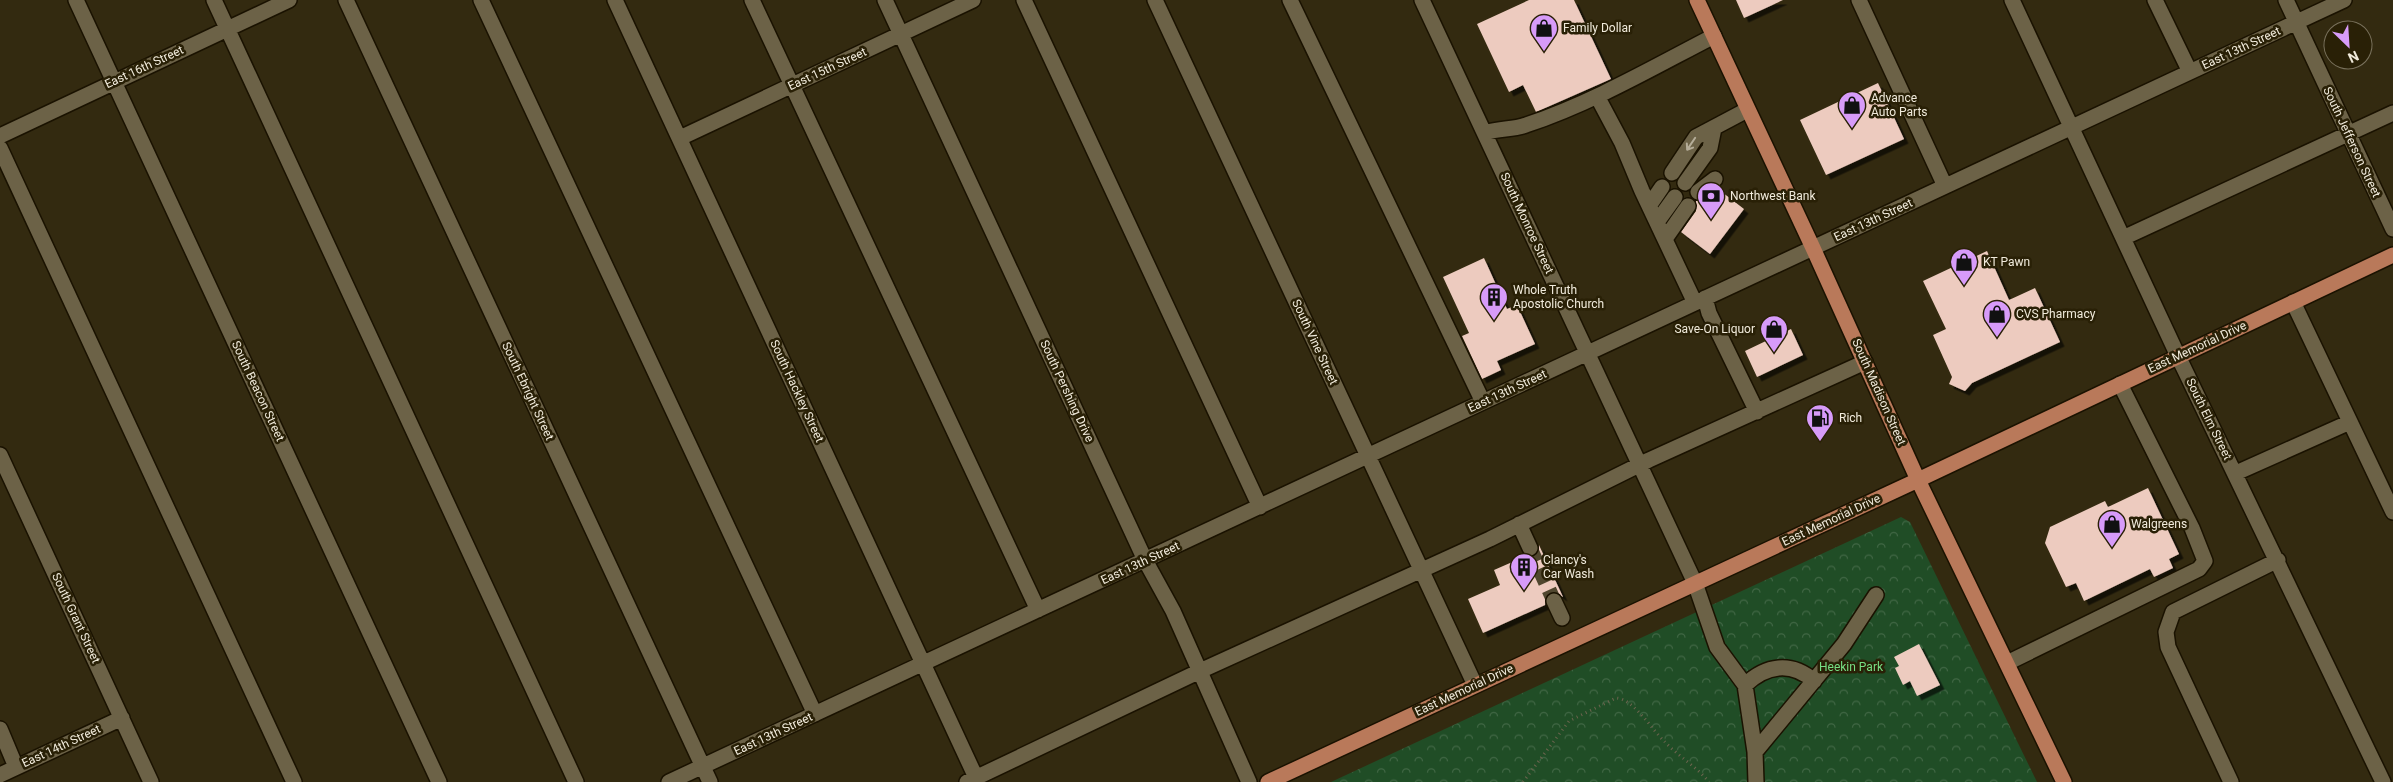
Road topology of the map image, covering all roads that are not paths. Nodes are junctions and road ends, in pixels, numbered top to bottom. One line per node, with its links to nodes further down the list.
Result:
1 (76, 0): 25 (street, South Beacon Street)
2 (214, 0): 21 (street)
3 (289, 0): 21 (street, East 16th Street)
4 (346, 0): 88 (street, South Ebright Street)
5 (481, 0): 84 (street)
6 (615, 0): 35 (street, South Hackley Street)
7 (752, 0): 26 (street)
8 (885, 0): 22 (street, South Pershing Drive)
9 (973, 0): 22 (street, East 15th Street)
10 (1024, 0): 66 (street)
11 (1155, 0): 61 (street, South Vine Street)
12 (1290, 0): 58 (street)
13 (1422, 0): 32 (street, South Monroe Street)
14 (1697, 0): 23 (main road, South Madison Street)
15 (1859, 0): 40 (street)
16 (2012, 0): 31 (street, South Elm Street)
17 (2154, 0): 24 (street)
18 (2286, 0): 20 (street, South Jefferson Street)
19 (2344, 0): 20 (street, East 13th Street)
20 (2296, 22): 24 (street, East 13th Street); 33 (street, South Jefferson Street)
21 (227, 28): 25 (street, East 16th Street); 95 (street)
22 (901, 34): 26 (street, East 15th Street); 70 (street, South Pershing Drive)
23 (1714, 36): 27 (street); 28 (main road, South Madison Street)
24 (2190, 72): 31 (street, East 13th Street)
25 (114, 81): 34 (street, East 16th Street); 94 (street, South Beacon Street)
26 (792, 85): 35 (street, East 15th Street); 76 (street)
27 (1598, 96): 32 (street); 44 (street)
28 (1747, 110): 30 (street); 50 (main road, South Madison Street)
29 (2393, 113): 33 (street)
30 (1714, 128): 37 (street, one-way to 37); 39 (street)
31 (2072, 128): 40 (street, East 13th Street); 48 (street, South Elm Street)
32 (1485, 133): 54 (street, South Monroe Street)
33 (2348, 134): 47 (street, South Jefferson Street); 48 (street)
34 (0, 136)
35 (680, 138): 78 (street, South Hackley Street)
36 (0, 148): 93 (street)
37 (1672, 173)
38 (1715, 179): 42 (street)
39 (1685, 183)
40 (1945, 186): 50 (street, East 13th Street)
41 (1662, 187): 44 (street)
42 (1698, 192)
43 (1675, 197): 46 (street)
44 (1649, 206): 46 (street)
45 (1688, 206): 49 (street)
46 (1657, 222): 49 (street)
47 (2393, 229)
48 (2124, 238): 55 (street, South Elm Street)
49 (1665, 239): 52 (street)
50 (1813, 248): 52 (street, East 13th Street); 56 (main road, South Madison Street)
51 (2393, 255): 53 (main road, East Memorial Drive)
52 (1700, 301): 54 (street, East 13th Street); 59 (street)
53 (2293, 302): 55 (main road, East Memorial Drive); 60 (street)
54 (1588, 353): 58 (street, East 13th Street); 63 (street, South Monroe Street)
55 (2178, 356): 57 (main road, East Memorial Drive); 64 (street, South Elm Street)
56 (1865, 362): 59 (street); 65 (main road, South Madison Street)
57 (2120, 384): 65 (main road, East Memorial Drive); 79 (street)
58 (1483, 402): 61 (street, East 13th Street)
59 (1757, 412): 63 (street)
60 (2350, 422): 64 (street); 67 (street)
61 (1368, 456): 66 (street, East 13th Street); 72 (street, South Vine Street)
62 (2, 464): 85 (street, South Grant Street)
63 (1640, 465): 68 (street); 73 (street, South Monroe Street)
64 (2236, 473): 71 (street, South Elm Street)
65 (1918, 480): 73 (main road, East Memorial Drive); 79 (main road, South Madison Street)
66 (1260, 507): 70 (street, East 13th Street)
67 (2393, 512)
68 (1519, 524): 69 (street); 72 (street)
69 (1530, 548)
70 (1145, 560): 76 (street, East 13th Street); 80 (street, South Pershing Drive)
71 (2278, 560): 102 (street); 103 (street, South Elm Street)
72 (1421, 569): 80 (street); 82 (street, South Vine Street)
73 (1695, 582): 82 (main road, East Memorial Drive); 83 (street, South Monroe Street)
74 (1876, 595): 81 (street)
75 (1554, 601): 77 (street)
76 (1038, 610): 78 (street, East 13th Street)
77 (1562, 618)
78 (924, 663): 84 (street, East 13th Street); 91 (street, South Hackley Street)
79 (2007, 663): 101 (main road, South Madison Street)
80 (1200, 671): 91 (street); 98 (street, South Pershing Drive)
81 (1814, 682): 83 (street); 87 (street)
82 (1475, 685): 99 (main road, East Memorial Drive)
83 (1745, 685): 87 (street)
84 (816, 714): 88 (street, East 13th Street)
85 (122, 718): 89 (street, East 14th Street); 92 (street, South Grant Street)
86 (0, 729): 89 (street)
87 (1755, 752): 100 (street)
88 (703, 766): 96 (street, East 13th Street); 97 (street, South Ebright Street)
89 (16, 767): 90 (street, East 14th Street)
90 (3, 777)
91 (974, 781)
92 (151, 782)
93 (294, 782)
94 (439, 782)
95 (576, 782)
96 (669, 782)
97 (710, 782)
98 (1249, 782)
99 (1268, 782)
100 (1756, 782)
101 (2064, 782)
102 (2231, 782)
103 (2383, 782)

